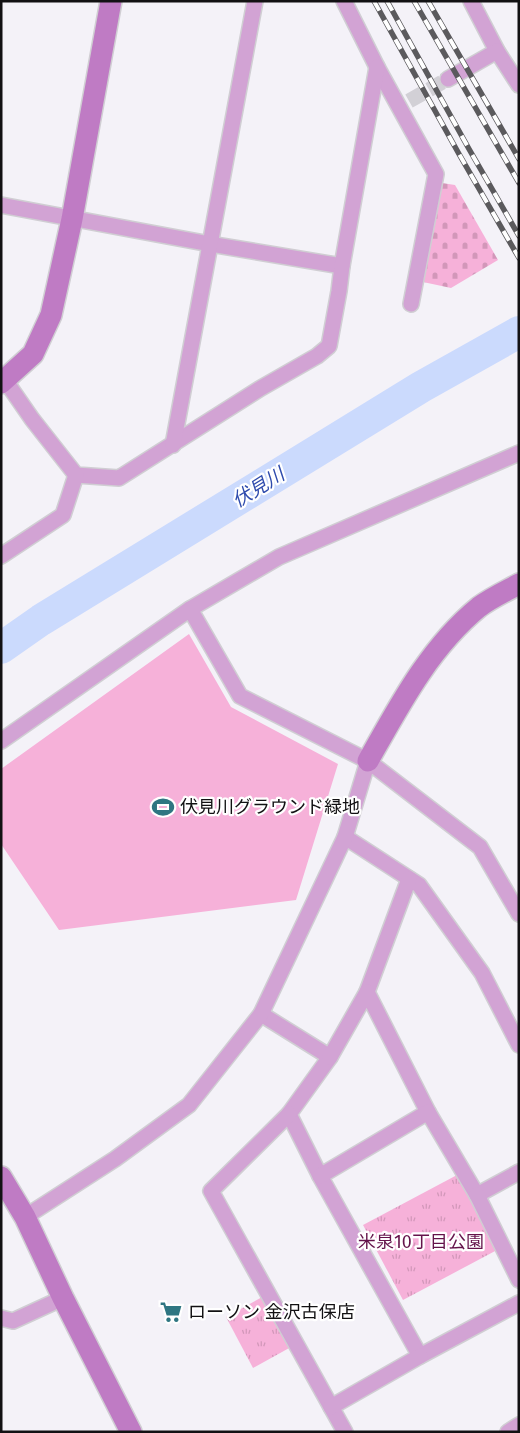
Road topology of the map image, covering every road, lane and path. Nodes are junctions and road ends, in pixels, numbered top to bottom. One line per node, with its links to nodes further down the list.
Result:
1 (111, 1): 10 (street)
2 (255, 1): 11 (street)
3 (344, 1): 6 (street)
4 (472, 2): 5 (street)
5 (497, 51): 7 (street); 8 (street)
6 (377, 67): 12 (street); 13 (street)
7 (448, 79)
8 (519, 84)
9 (1, 205): 10 (street)
10 (72, 219): 11 (street); 14 (street)
11 (210, 244): 12 (street); 15 (street)
12 (342, 266): 15 (street)
13 (411, 304)
14 (3, 382): 17 (street)
15 (173, 444): 17 (street)
16 (519, 453): 20 (street)
17 (76, 474): 18 (street)
18 (1, 556)
19 (519, 584): 22 (street)
20 (190, 610): 21 (street); 22 (street)
21 (1, 741)
22 (368, 761): 23 (street); 25 (street)
23 (345, 837): 24 (street); 27 (street)
24 (409, 879): 26 (street); 28 (street)
25 (519, 914)
26 (367, 992): 29 (street); 30 (street)
27 (261, 1014): 29 (street); 36 (street)
28 (519, 1045)
29 (330, 1057): 31 (street)
30 (428, 1112): 33 (street); 35 (street)
31 (289, 1114): 33 (street); 43 (street)
32 (519, 1172): 35 (street)
33 (320, 1176): 42 (street)
34 (1, 1177): 36 (street)
35 (477, 1195): 37 (street)
36 (25, 1217): 38 (street)
37 (519, 1280)
38 (64, 1298): 40 (street); 45 (street)
39 (519, 1303): 42 (street)
40 (2, 1318): 41 (street)
41 (1, 1326)
42 (420, 1356): 43 (street)
43 (331, 1407): 46 (street)
44 (519, 1425): 47 (street)
45 (131, 1432)
46 (344, 1432)
47 (508, 1432)

